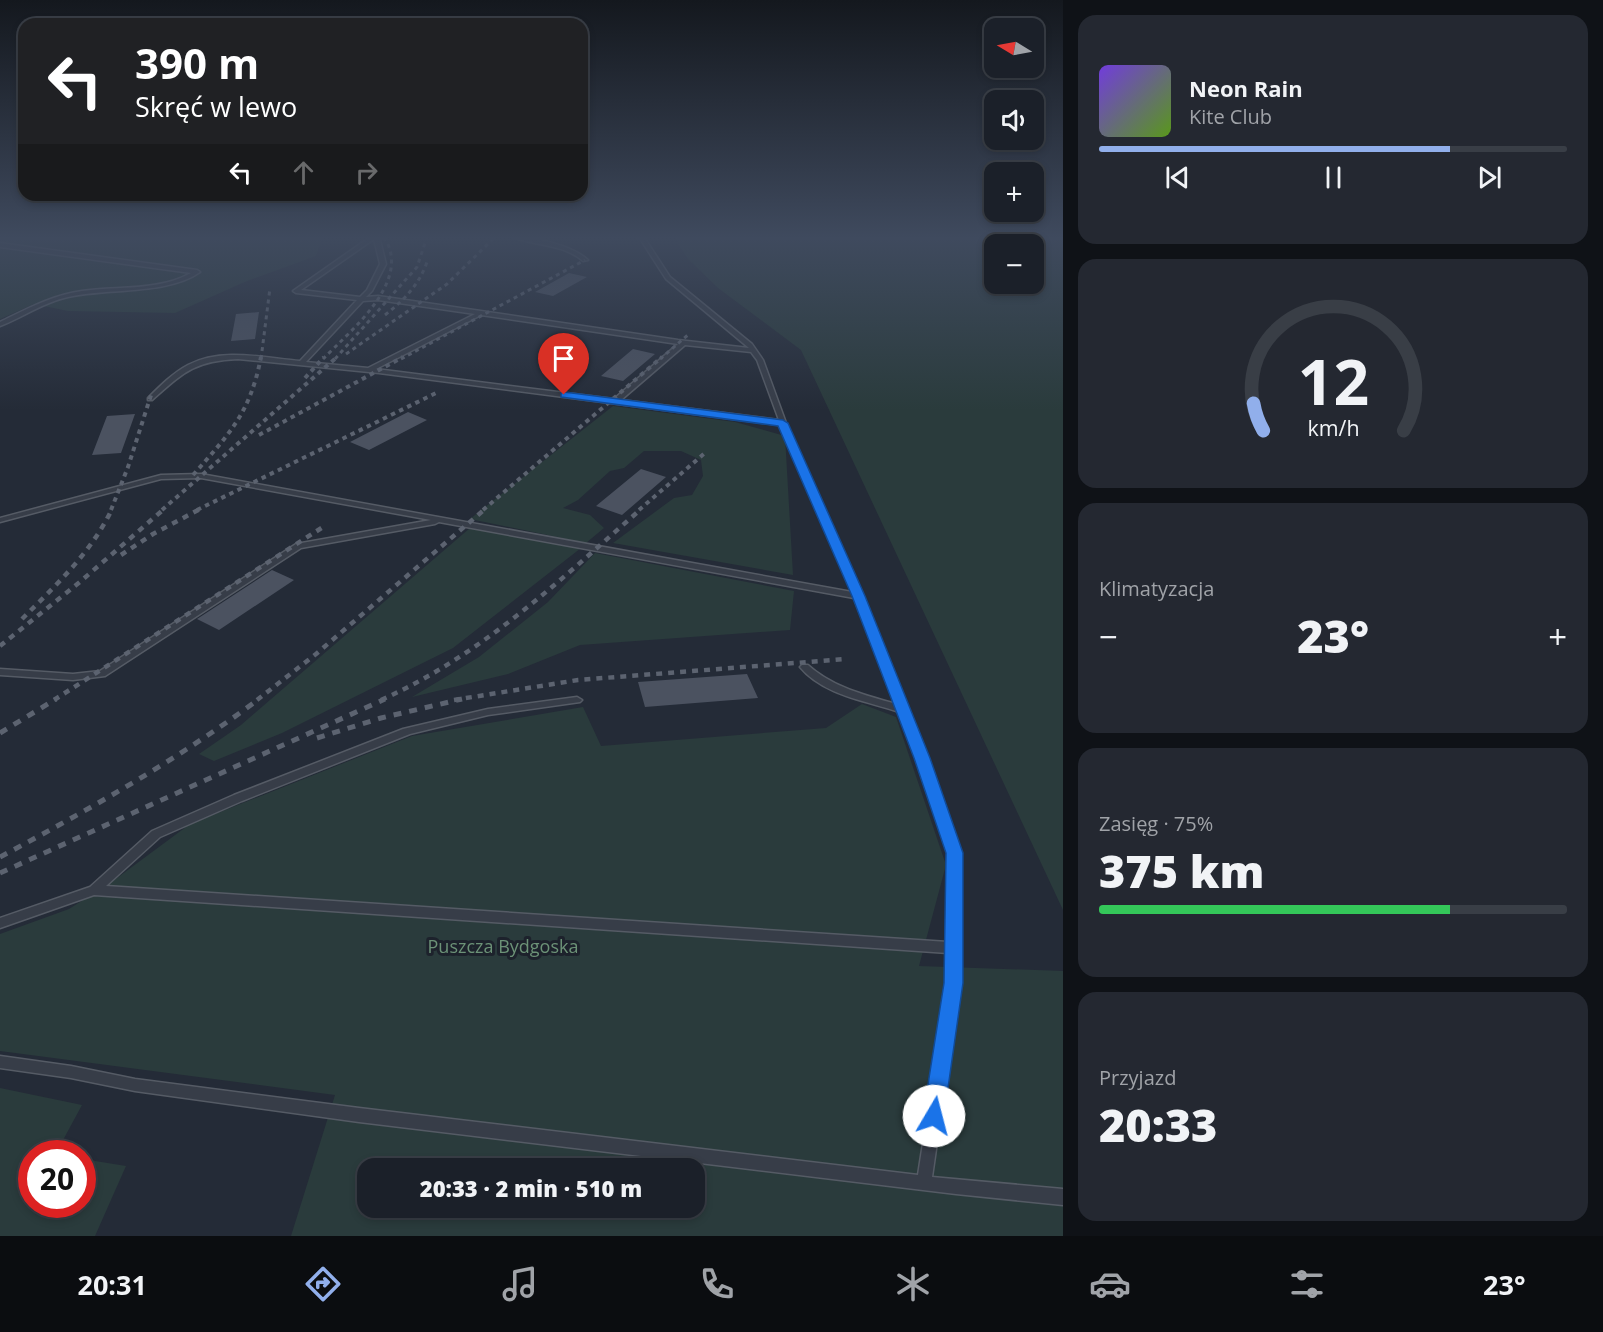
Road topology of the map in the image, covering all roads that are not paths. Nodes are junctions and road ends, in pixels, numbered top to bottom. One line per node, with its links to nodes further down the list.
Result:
1 (78, 295): 7 (lane)
2 (327, 295): 5 (lane)
3 (366, 295): 5 (lane)
4 (688, 295): 9 (lane)
5 (363, 299): 6 (lane); 10 (lane)
6 (479, 314): 8 (lane); 11 (lane)
7 (0, 324)
8 (683, 343): 9 (lane); 13 (lane)
9 (754, 351): 14 (lane)
10 (302, 363): 11 (lane); 12 (lane)
11 (369, 370): 13 (lane)
12 (150, 399)
13 (615, 402): 14 (lane)
14 (783, 423): 17 (lane)
15 (0, 520): 16 (lane)
16 (443, 520): 17 (lane); 19 (lane)
17 (858, 596): 21 (lane)
18 (805, 667): 21 (lane)
19 (0, 672)
20 (577, 700): 22 (lane)
21 (903, 710): 24 (lane)
22 (94, 890): 23 (lane); 24 (lane)
23 (0, 923)
24 (954, 948): 26 (lane)
25 (0, 1062): 26 (lane)
26 (924, 1183): 27 (lane)
27 (1063, 1197)

